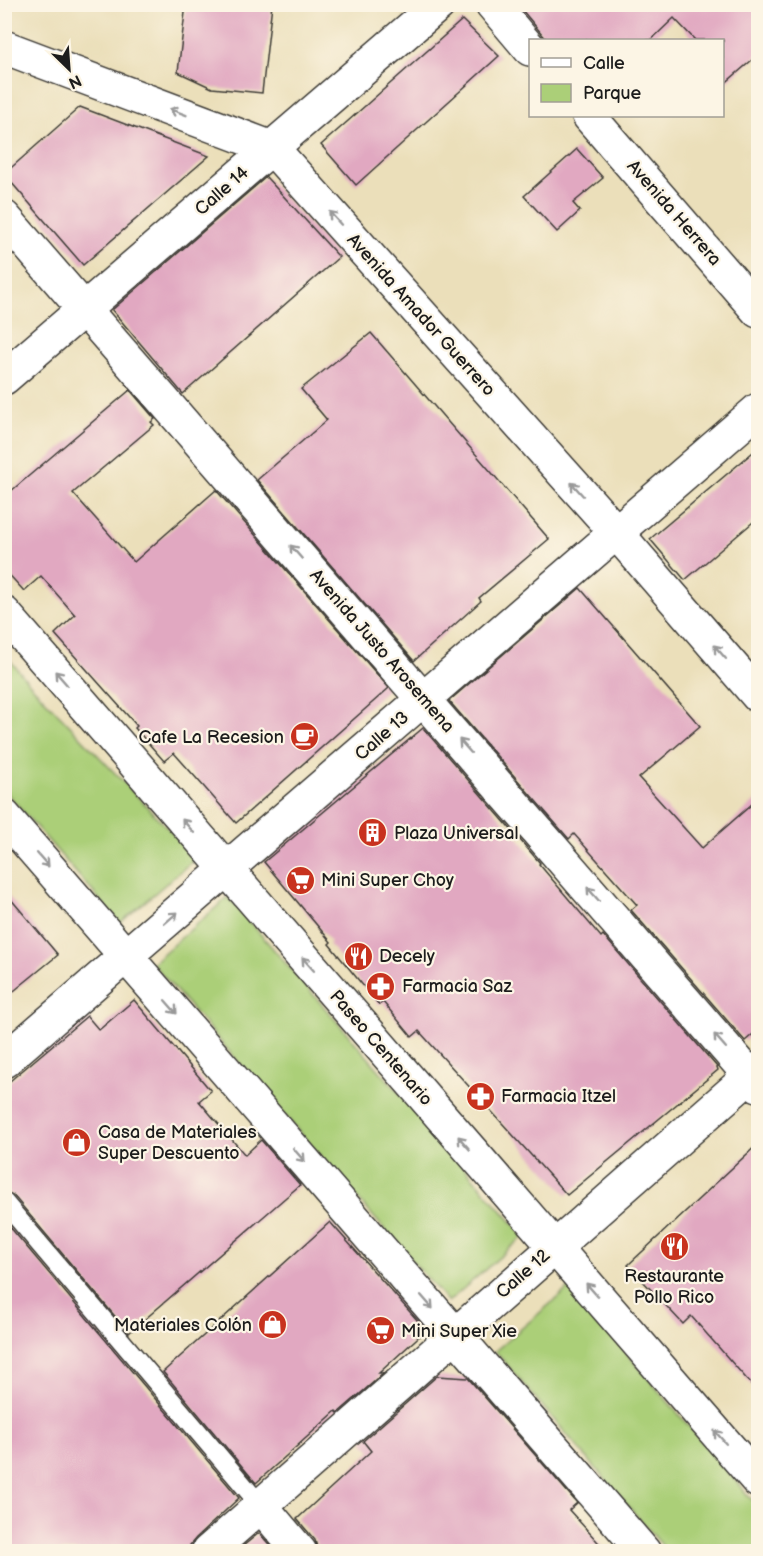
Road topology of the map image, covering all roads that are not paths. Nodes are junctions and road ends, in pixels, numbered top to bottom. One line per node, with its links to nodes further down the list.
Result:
1 (439, 4): 6 (main road, Calle 14)
2 (492, 4): 4 (main road)
3 (4, 47): 6 (main road, Avenida Amador Guerrero, one-way to 3)
4 (529, 47)
5 (590, 117): 9 (main road, Avenida Herrera)
6 (272, 148): 8 (main road, Calle 14); 12 (main road, Avenida Amador Guerrero, one-way to 6)
7 (4, 217): 8 (main road, Avenida Justo Arosemena)
8 (84, 309): 10 (main road, Calle 14); 15 (main road, Avenida Justo Arosemena, one-way to 8)
9 (759, 311)
10 (4, 378)
11 (759, 410): 12 (main road, Calle 13)
12 (616, 532): 14 (main road, Avenida Amador Guerrero, one-way to 12); 15 (main road, Calle 13)
13 (4, 613): 17 (main road, Paseo Centenario, one-way to 13)
14 (759, 696)
15 (424, 699): 17 (main road, Calle 13); 20 (main road, Avenida Justo Arosemena, one-way to 15)
16 (4, 816): 18 (main road, one-way to 18)
17 (226, 870): 18 (main road, Calle 13, one-way to 17); 22 (main road, Paseo Centenario, one-way to 17)
18 (126, 956): 19 (main road, Calle 13); 23 (main road, one-way to 23)
19 (4, 1061)
20 (756, 1077): 22 (main road, Calle 12)
21 (4, 1202): 25 (lane)
22 (554, 1247): 23 (main road, Calle 12); 24 (main road, Paseo Centenario, one-way to 22)
23 (454, 1334): 25 (main road, Calle 12); 28 (main road)
24 (759, 1481)
25 (261, 1506): 26 (main road, Calle 12); 27 (main road)
26 (208, 1551)
27 (300, 1551)
28 (644, 1551)

